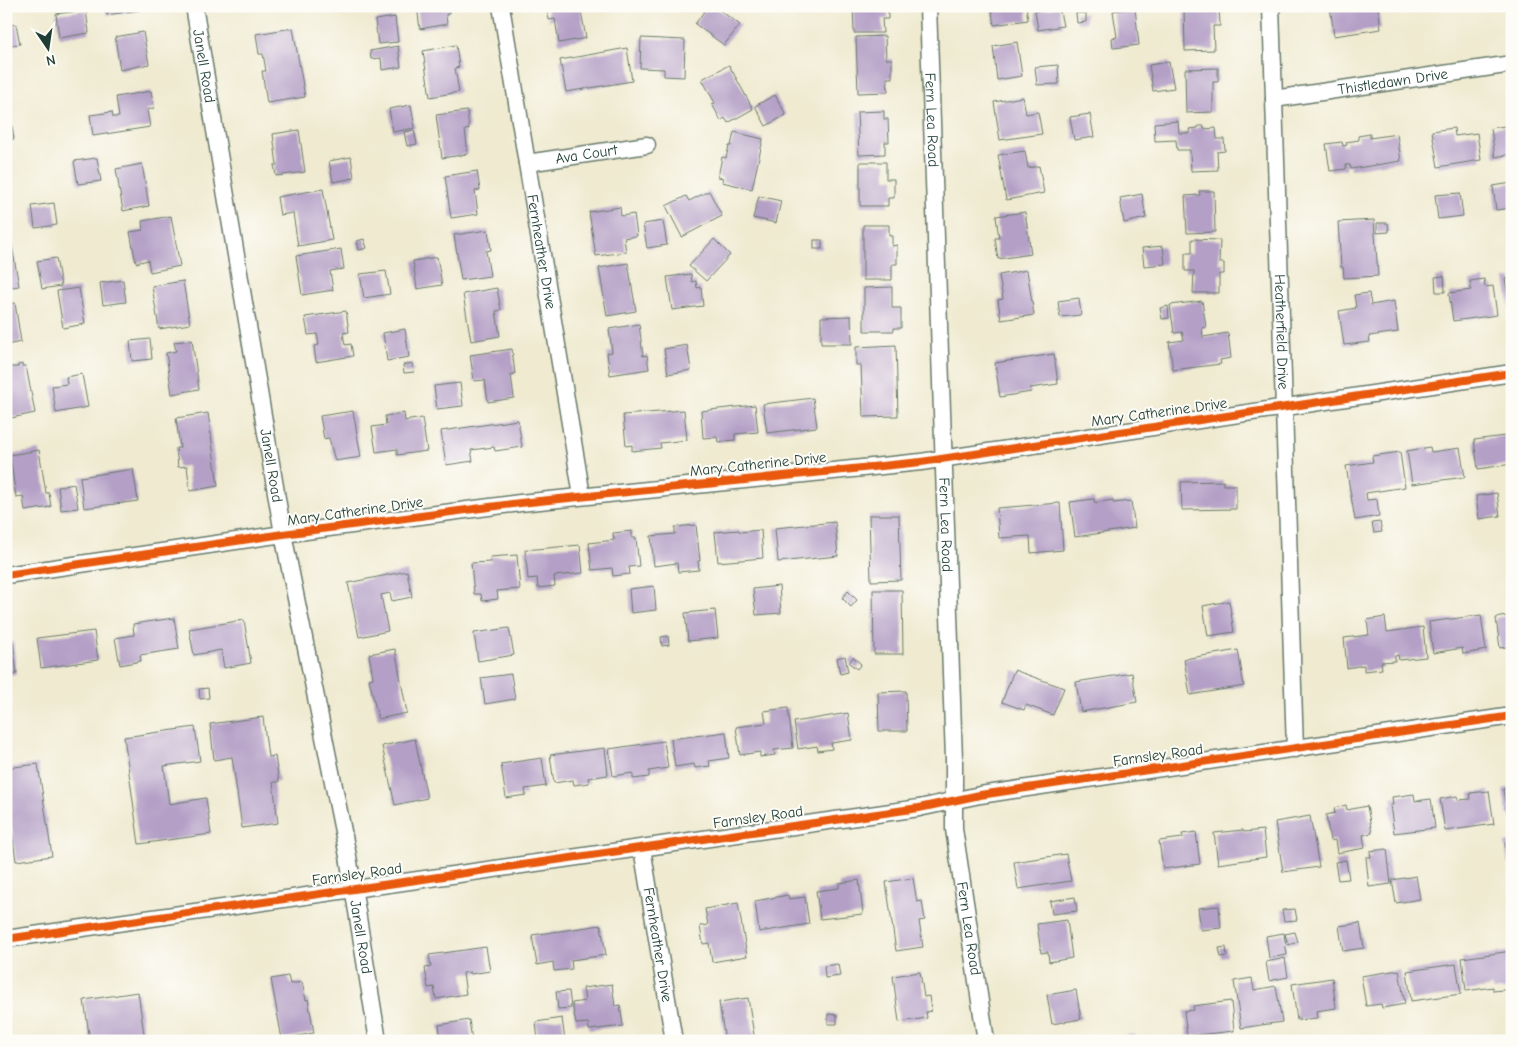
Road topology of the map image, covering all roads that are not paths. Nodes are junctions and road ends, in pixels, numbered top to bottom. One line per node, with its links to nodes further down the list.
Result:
1 (194, 6): 13 (street, Janell Road)
2 (500, 6): 8 (street, Fernheather Drive)
3 (928, 6): 11 (street, Fern Lea Road)
4 (1271, 6): 6 (street, Heatherfield Drive)
5 (1512, 64): 6 (street, Thistledawn Drive)
6 (1274, 99): 10 (street, Heatherfield Drive)
7 (646, 144): 8 (street, Ava Court)
8 (527, 163): 12 (street, Fernheather Drive)
9 (1512, 373): 10 (street, Mary Catherine Drive)
10 (1284, 407): 11 (street, Mary Catherine Drive); 16 (street, Heatherfield Drive)
11 (943, 458): 12 (street, Mary Catherine Drive); 17 (street, Fern Lea Road)
12 (582, 496): 13 (street, Mary Catherine Drive)
13 (283, 534): 14 (street, Mary Catherine Drive); 19 (street, Janell Road)
14 (6, 575)
15 (1512, 716): 16 (street, Farnsley Road)
16 (1295, 749): 17 (street, Farnsley Road)
17 (954, 801): 18 (street, Farnsley Road); 23 (street, Fern Lea Road)
18 (642, 848): 19 (street, Farnsley Road); 22 (street, Fernheather Drive)
19 (353, 888): 20 (street, Farnsley Road); 21 (street, Janell Road)
20 (6, 940)
21 (378, 1041)
22 (674, 1041)
23 (986, 1041)

